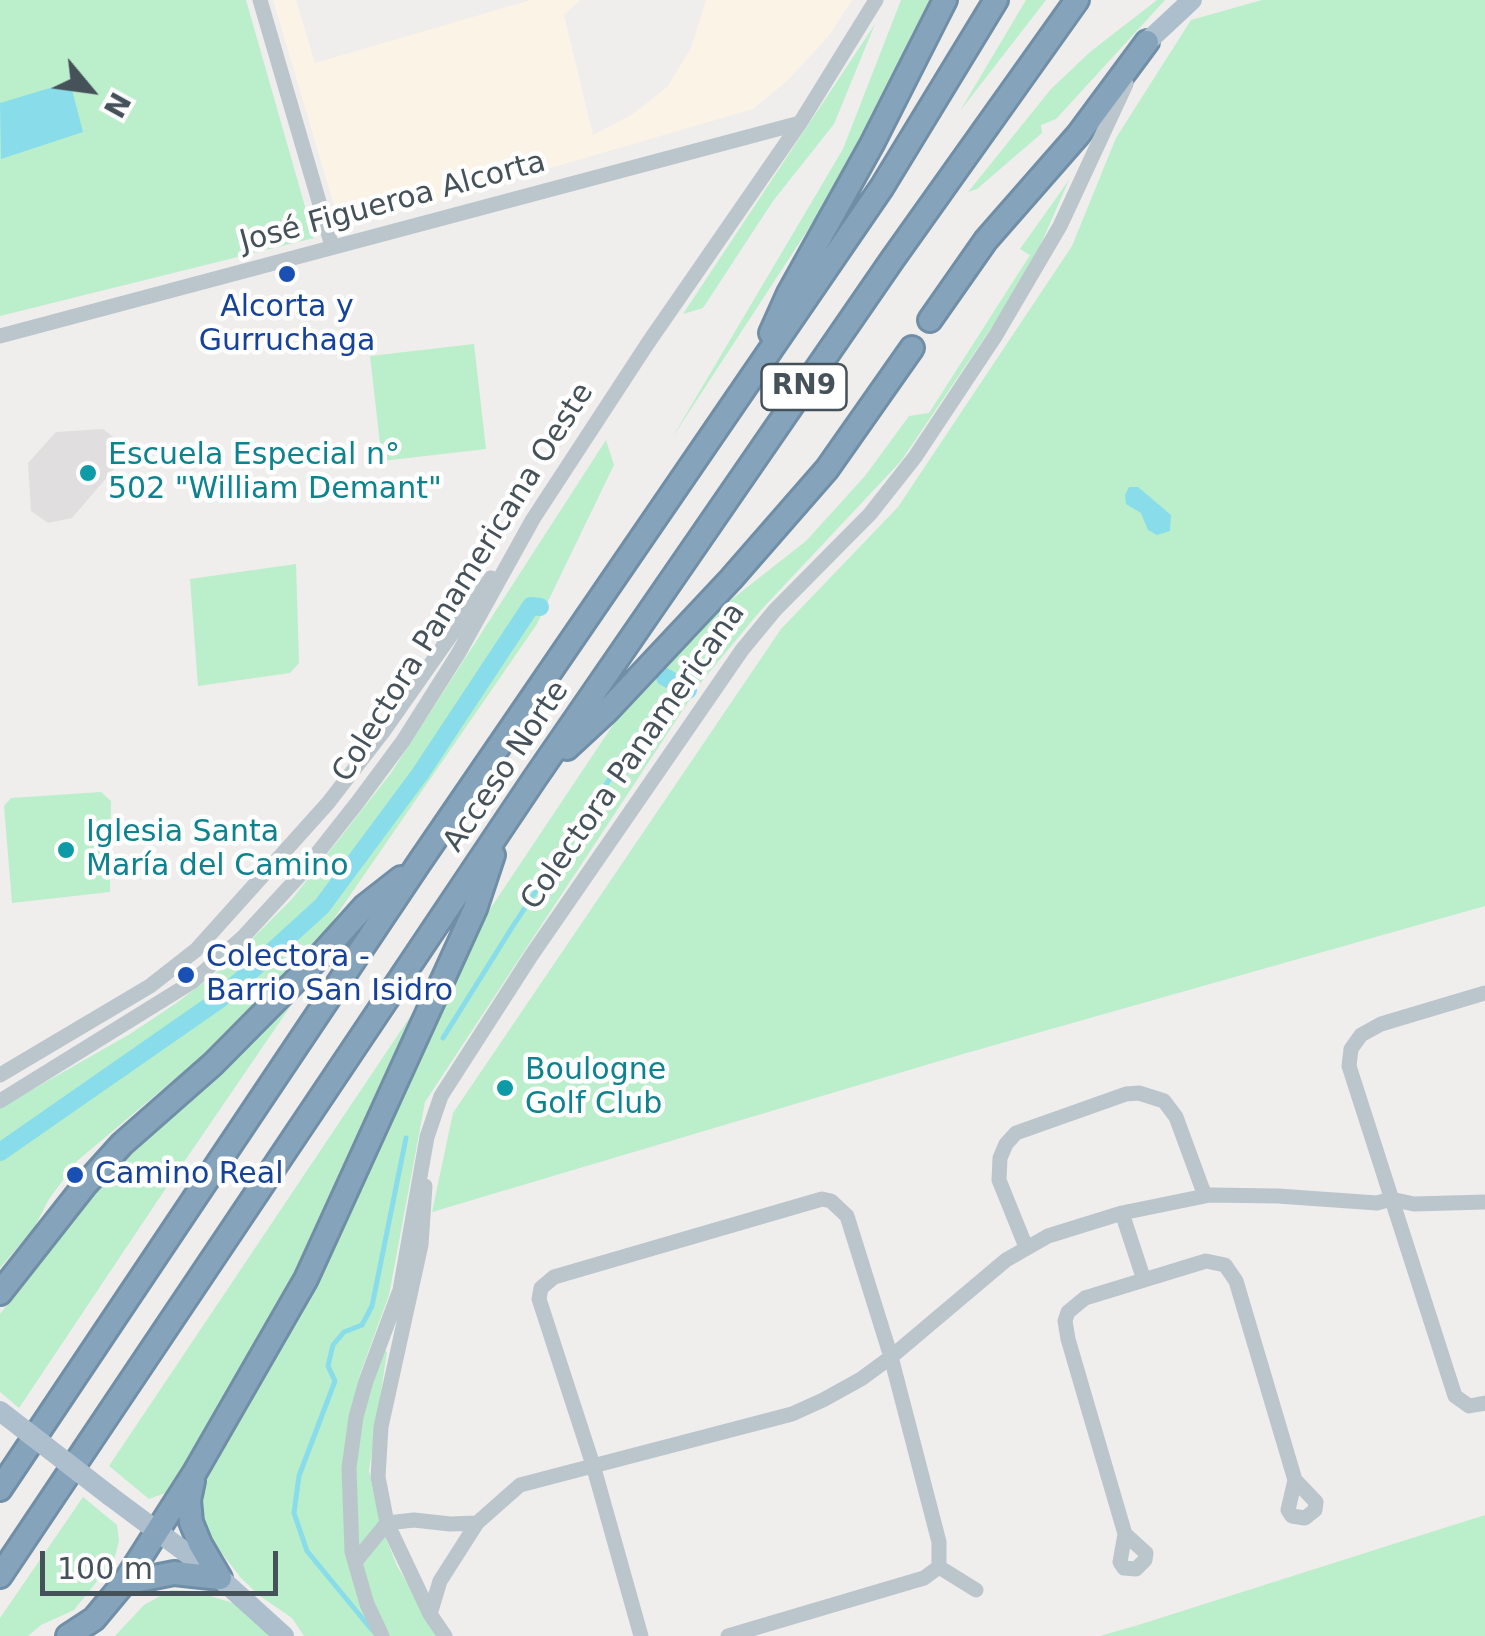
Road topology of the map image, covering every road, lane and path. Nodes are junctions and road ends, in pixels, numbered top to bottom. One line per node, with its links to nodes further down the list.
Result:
1 (260, 0): 9 (street)
2 (876, 0): 8 (street, Colectora Panamericana Oeste)
3 (945, 0): 13 (highway)
4 (996, 0): 13 (highway, Acceso Norte / RN9)
5 (1077, 0): 15 (highway, Acceso Norte / RN9)
6 (1192, 0): 7 (main road, Colectora Panamericana)
7 (1147, 42): 10 (highway); 21 (street, Colectora Panamericana)
8 (800, 123): 9 (street, José Figueroa Alcorta); 14 (street, Colectora Panamericana Oeste)
9 (332, 246): 11 (street, José Figueroa Alcorta)
10 (930, 320)
11 (0, 336)
12 (912, 348): 15 (highway)
13 (745, 391): 17 (highway, Acceso Norte / RN9)
14 (523, 535): 19 (street); 20 (street, Colectora Panamericana Oeste)
15 (535, 778): 16 (highway, Acceso Norte / RN9)
16 (504, 823): 33 (highway); 42 (highway, Acceso Norte / RN9)
17 (420, 863): 28 (highway); 35 (highway, Acceso Norte / RN9)
18 (1485, 994): 23 (street)
19 (0, 1075)
20 (0, 1101)
21 (427, 1138): 36 (street); 40 (street, Colectora Panamericana)
22 (1205, 1196): 23 (street); 25 (street); 26 (street)
23 (1391, 1199): 24 (street); 30 (street)
24 (1485, 1202)
25 (1122, 1213): 26 (street); 27 (street)
26 (1026, 1247): 29 (street)
27 (1144, 1280): 34 (street); 39 (street)
28 (0, 1293)
29 (891, 1357): 32 (street); 32 (street); 41 (street)
30 (1485, 1404)
31 (0, 1411): 38 (main road, bridge)
32 (593, 1465): 37 (street); 51 (street)
33 (195, 1472): 38 (highway); 43 (highway)
34 (1295, 1480)
35 (0, 1489)
36 (387, 1523): 37 (street); 40 (street); 46 (street)
37 (477, 1523): 46 (street)
38 (156, 1532): 43 (main road); 44 (highway)
39 (1125, 1534)
40 (355, 1562): 49 (street, Colectora Panamericana)
41 (939, 1566): 45 (street); 52 (street)
42 (0, 1576)
43 (220, 1578): 44 (highway); 48 (main road)
44 (124, 1583): 47 (highway)
45 (976, 1590)
46 (430, 1614): 50 (street)
47 (68, 1636)
48 (284, 1636)
49 (382, 1636)
50 (446, 1636)
51 (641, 1636)
52 (728, 1636)

